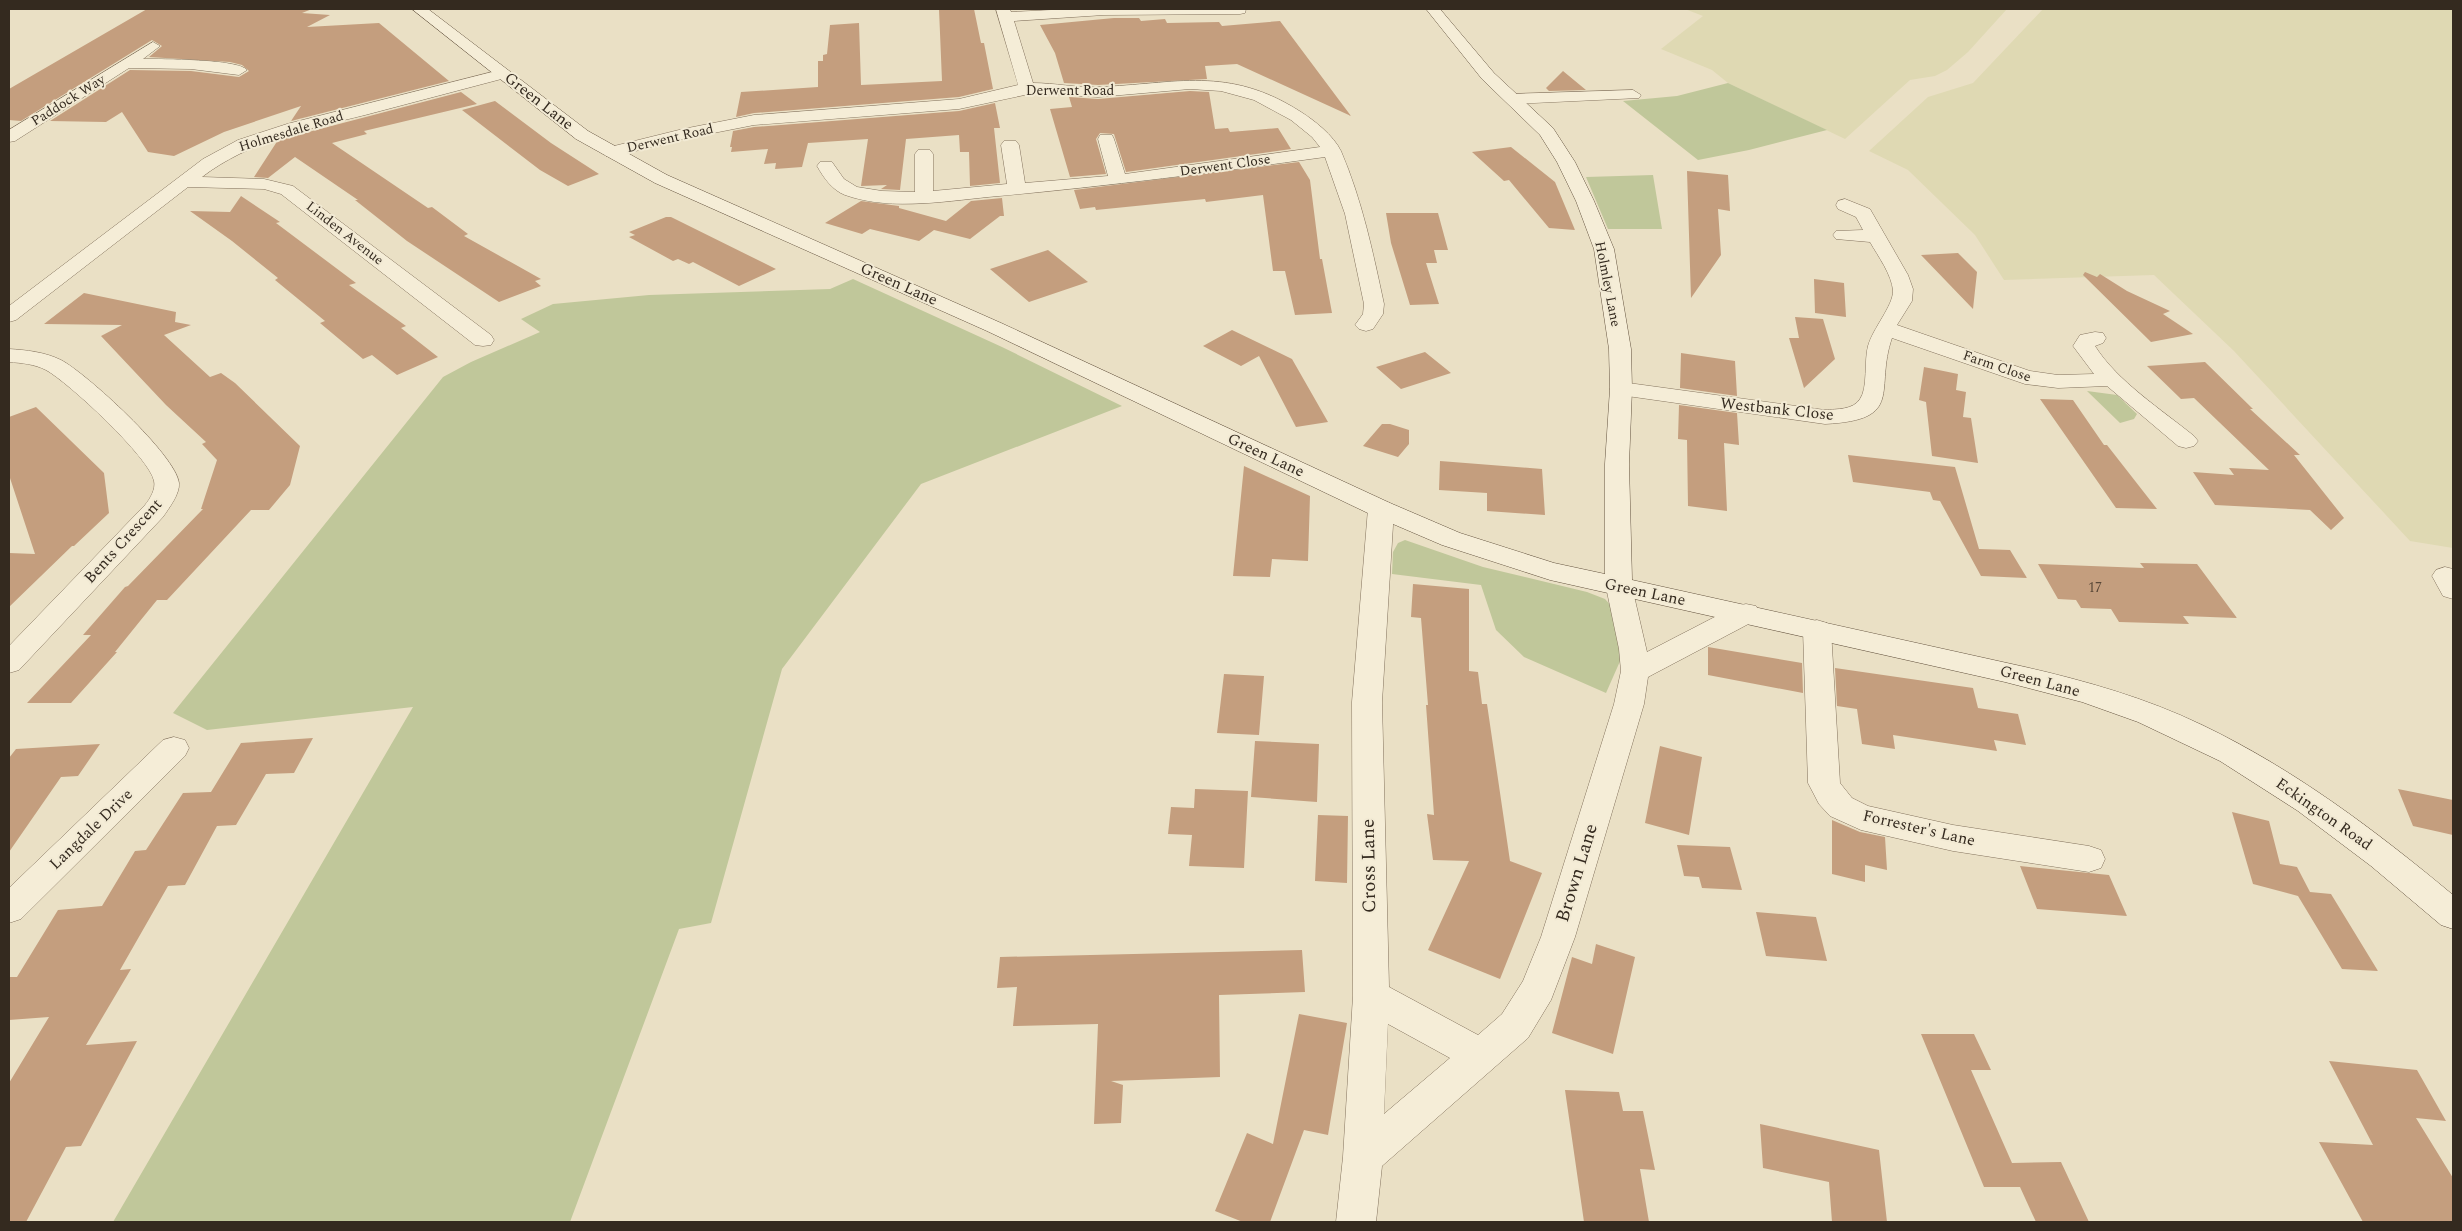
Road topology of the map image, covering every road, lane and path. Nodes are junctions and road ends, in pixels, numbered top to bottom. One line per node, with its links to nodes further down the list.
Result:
1 (419, 9): 8 (street, Green Lane)
2 (1433, 9): 11 (street, Holmley Lane)
3 (1240, 10): 4 (street)
4 (1004, 13): 9 (street)
5 (153, 46): 6 (street, Paddock Way)
6 (128, 62): 7 (street); 12 (street, Paddock Way)
7 (239, 70)
8 (504, 74): 16 (street, Green Lane); 20 (street, Holmesdale Road)
9 (1027, 88): 15 (street, Derwent Road); 16 (street, Derwent Road)
10 (1633, 95): 11 (street)
11 (1512, 98): 33 (street, Holmley Lane)
12 (9, 137)
13 (1106, 139): 19 (street)
14 (1010, 145): 21 (street)
15 (1332, 151): 19 (street, Derwent Close); 27 (street, Derwent Road)
16 (612, 152): 35 (street, Green Lane)
17 (924, 154): 22 (street)
18 (826, 166): 22 (street, Derwent Close)
19 (1118, 180): 21 (street, Derwent Close)
20 (185, 182): 26 (street, Holmesdale Road); 30 (street, Linden Avenue)
21 (1017, 190): 22 (street, Derwent Close)
22 (924, 197)
23 (1846, 205): 25 (street, Westbank Close)
24 (1843, 235): 25 (street)
25 (1876, 237): 28 (street, Westbank Close)
26 (9, 316)
27 (1366, 325)
28 (1884, 328): 32 (street, Farm Close); 33 (street, Westbank Close)
29 (2095, 338): 32 (street)
30 (483, 340)
31 (9, 356): 39 (street, Bents Crescent)
32 (2113, 379): 34 (street)
33 (1621, 389): 36 (street, Holmley Lane)
34 (2186, 442)
35 (1381, 509): 36 (street, Green Lane); 46 (street, Cross Lane)
36 (1619, 587): 37 (street, Green Lane); 40 (street, Brown Lane)
37 (1746, 613): 38 (street, Green Lane); 40 (street)
38 (1817, 630): 41 (street, Green Lane); 43 (street, Forrester's Lane)
39 (9, 664)
40 (1635, 671): 47 (street, Brown Lane)
41 (2184, 730): 45 (street, Eckington Road)
42 (174, 748): 44 (street, Langdale Drive)
43 (2089, 859)
44 (9, 909)
45 (2453, 916)
46 (1371, 996): 47 (street); 48 (street, Cross Lane)
47 (1482, 1056): 48 (street, Brown Lane)
48 (1363, 1157): 49 (street, Cross Lane)
49 (1356, 1222)

